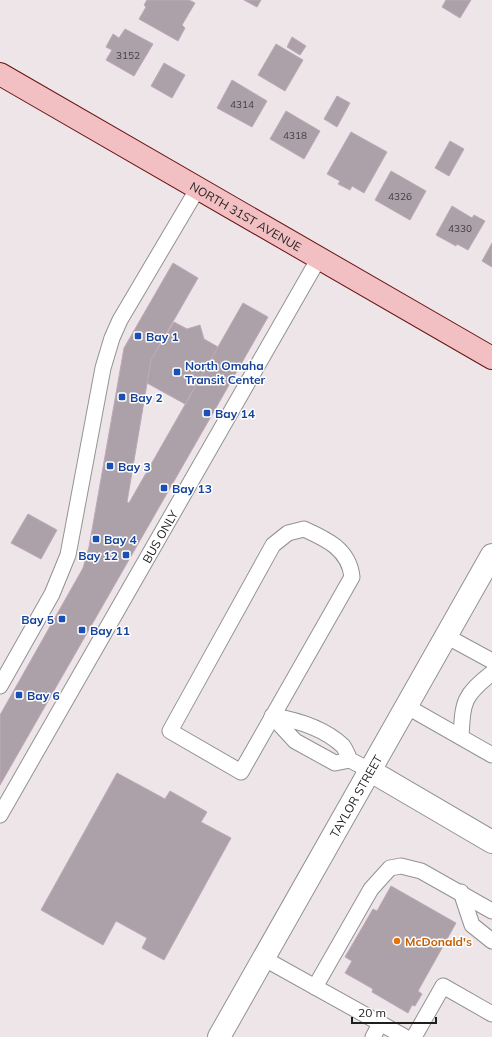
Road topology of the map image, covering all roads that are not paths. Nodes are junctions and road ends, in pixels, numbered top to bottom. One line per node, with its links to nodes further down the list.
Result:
1 (0, 74): 2 (street, NORTH 31ST AVENUE)
2 (198, 188): 3 (street, NORTH 31ST AVENUE); 10 (lane)
3 (319, 258): 4 (street, NORTH 31ST AVENUE); 17 (lane, BUS ONLY)
4 (492, 358)
5 (492, 555): 6 (street, TAYLOR STREET)
6 (486, 578): 7 (street, TAYLOR STREET)
7 (446, 636): 8 (lane); 11 (street, TAYLOR STREET)
8 (492, 661)
9 (492, 673): 13 (lane)
10 (0, 686)
11 (406, 706): 13 (lane); 16 (street, TAYLOR STREET)
12 (272, 716): 12 (lane); 15 (lane); 15 (lane)
13 (461, 737): 14 (lane)
14 (492, 755)
15 (350, 760): 16 (lane)
16 (369, 770): 18 (street); 22 (street, TAYLOR STREET)
17 (0, 814)
18 (492, 842)
19 (461, 892): 20 (lane); 21 (lane); 23 (lane)
20 (492, 910)
21 (492, 941)
22 (263, 958): 23 (lane); 26 (street, TAYLOR STREET)
23 (315, 987): 25 (lane)
24 (492, 1014): 29 (lane)
25 (380, 1024): 27 (lane); 28 (lane)
26 (219, 1037)
27 (373, 1037)
28 (405, 1037)
29 (414, 1037)

